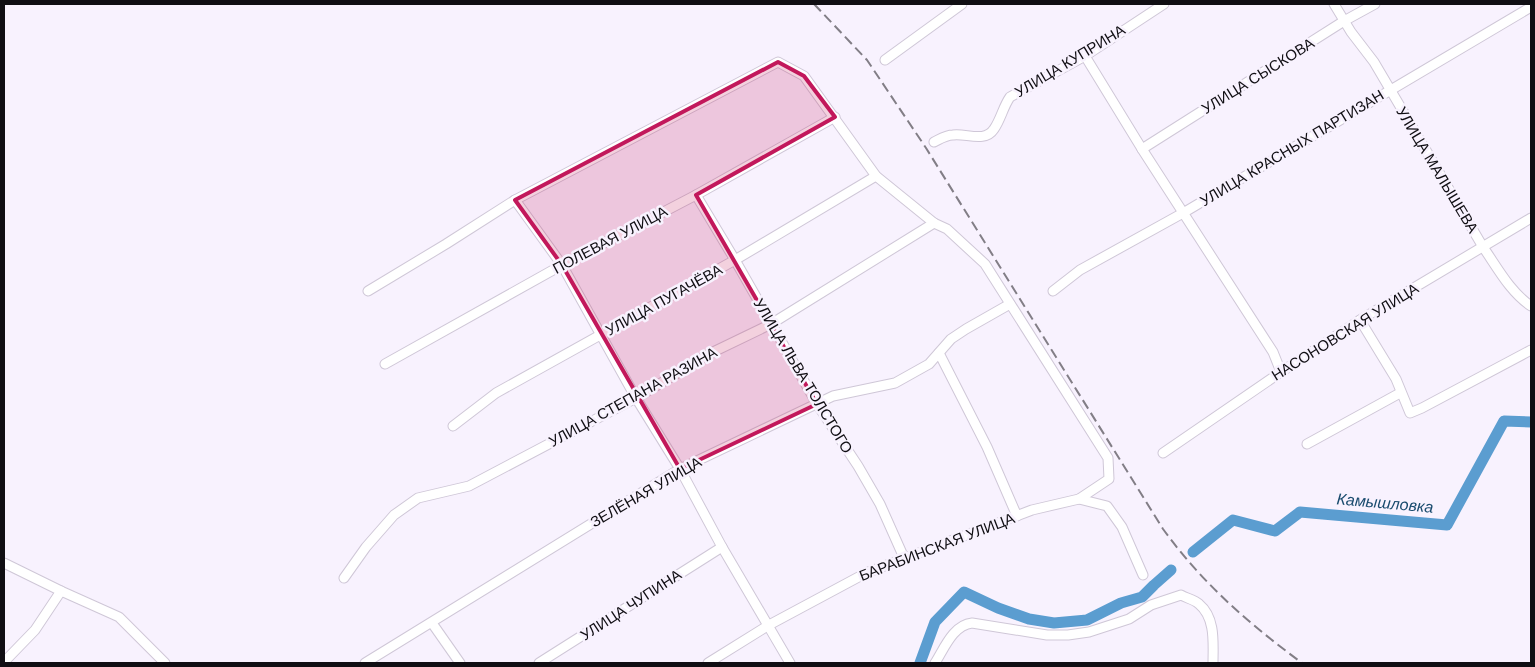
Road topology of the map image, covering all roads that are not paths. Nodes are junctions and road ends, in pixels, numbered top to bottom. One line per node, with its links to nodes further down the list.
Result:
1 (962, 4): 8 (street)
2 (1164, 4): 7 (street, УЛИЦА КУПРИНА)
3 (1334, 4): 6 (street, УЛИЦА МАЛЫШЕВА)
4 (1374, 4): 6 (street, УЛИЦА СЫСКОВА)
5 (1531, 7): 9 (street, УЛИЦА КРАСНЫХ ПАРТИЗАН)
6 (1344, 21): 9 (street, УЛИЦА МАЛЫШЕВА); 12 (street, УЛИЦА СЫСКОВА)
7 (1085, 56): 11 (street, УЛИЦА КУПРИНА); 12 (street)
8 (885, 60)
9 (1390, 90): 16 (street, УЛИЦА КРАСНЫХ ПАРТИЗАН); 19 (street, УЛИЦА МАЛЫШЕВА)
10 (835, 117): 13 (street); 14 (street, ПОЛЕВАЯ УЛИЦА); 15 (street)
11 (934, 142)
12 (1142, 149): 16 (street)
13 (876, 176): 18 (street); 20 (street, УЛИЦА ПУГАЧЁВА)
14 (696, 195): 20 (street, УЛИЦА ЛЬВА ТОЛСТОГО); 21 (street, ПОЛЕВАЯ УЛИЦА)
15 (515, 200): 21 (street); 22 (street)
16 (1183, 213): 23 (street, УЛИЦА КРАСНЫХ ПАРТИЗАН); 32 (street)
17 (1531, 218): 19 (street, НАСОНОВСКАЯ УЛИЦА)
18 (934, 223): 24 (street); 27 (street, УЛИЦА СТЕПАНА РАЗИНА)
19 (1483, 247): 25 (street, УЛИЦА МАЛЫШЕВА); 26 (street, НАСОНОВСКАЯ УЛИЦА)
20 (735, 260): 27 (street, УЛИЦА ЛЬВА ТОЛСТОГО); 28 (street, УЛИЦА ПУГАЧЁВА)
21 (562, 265): 28 (street); 31 (street, ПОЛЕВАЯ УЛИЦА)
22 (368, 291)
23 (1053, 291)
24 (1010, 304): 30 (street, ЗЕЛЁНАЯ УЛИЦА); 40 (street)
25 (1531, 306)
26 (1360, 320): 32 (street, НАСОНОВСКАЯ УЛИЦА); 33 (street)
27 (772, 324): 34 (street, УЛИЦА СТЕПАНА РАЗИНА); 35 (street, УЛИЦА ЛЬВА ТОЛСТОГО)
28 (600, 335): 34 (street); 36 (street, УЛИЦА ПУГАЧЁВА)
29 (1531, 350): 33 (street)
30 (940, 353): 35 (street, ЗЕЛЁНАЯ УЛИЦА); 41 (street)
31 (385, 364)
32 (1281, 372): 38 (street, НАСОНОВСКАЯ УЛИЦА)
33 (1400, 393): 37 (street)
34 (636, 398): 39 (street); 46 (street, УЛИЦА СТЕПАНА РАЗИНА)
35 (817, 404): 39 (street, ЗЕЛЁНАЯ УЛИЦА); 43 (street, УЛИЦА ЛЬВА ТОЛСТОГО)
36 (453, 426)
37 (1307, 444)
38 (1163, 453)
39 (680, 469): 42 (street); 48 (street, ЗЕЛЁНАЯ УЛИЦА)
40 (1079, 499): 41 (street, БАРАБИНСКАЯ УЛИЦА); 45 (street, БАРАБИНСКАЯ УЛИЦА)
41 (1017, 516): 43 (street, БАРАБИНСКАЯ УЛИЦА)
42 (722, 547): 49 (street); 54 (street, УЛИЦА ЧУПИНА)
43 (905, 560): 49 (street, БАРАБИНСКАЯ УЛИЦА)
44 (4, 563): 47 (street)
45 (1143, 575)
46 (344, 578)
47 (61, 591): 50 (street); 51 (street)
48 (432, 623): 52 (street, ЗЕЛЁНАЯ УЛИЦА); 53 (street)
49 (769, 625): 55 (street, БАРАБИНСКАЯ УЛИЦА); 56 (street)
50 (4, 662)
51 (165, 663)
52 (366, 663)
53 (460, 663)
54 (539, 663)
55 (708, 663)
56 (790, 663)
57 (935, 663): 58 (street)
58 (1213, 663)

